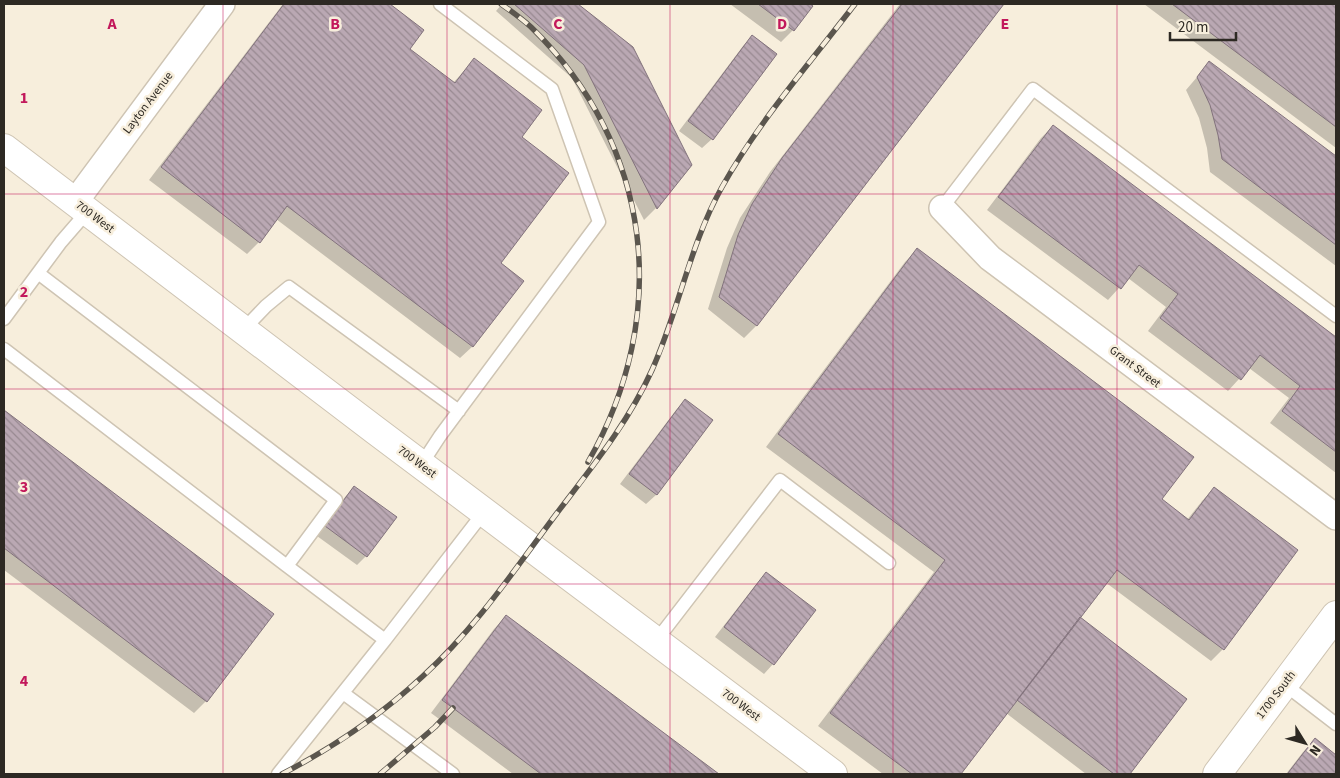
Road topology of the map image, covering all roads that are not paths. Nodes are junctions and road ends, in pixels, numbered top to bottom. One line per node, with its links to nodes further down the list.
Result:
1 (222, 4): 4 (street, Layton Avenue)
2 (440, 4): 11 (lane)
3 (4, 148): 4 (street, 700 West)
4 (81, 207): 6 (lane); 9 (street, 700 West)
5 (942, 208): 7 (lane); 14 (street, Grant Street)
6 (38, 273): 8 (lane); 16 (lane)
7 (1336, 316)
8 (4, 318)
9 (244, 329): 11 (lane); 12 (street, 700 West)
10 (4, 349): 16 (lane)
11 (459, 411): 12 (lane)
12 (421, 465): 13 (street, 700 West)
13 (484, 512): 18 (lane); 19 (street, 700 West)
14 (1336, 517)
15 (889, 563): 19 (lane)
16 (287, 566): 18 (lane)
17 (1336, 615): 20 (street, 1700 South)
18 (385, 640): 21 (lane)
19 (656, 641): 25 (street, 700 West)
20 (1284, 684): 22 (lane); 26 (street, 1700 South)
21 (343, 693): 23 (lane); 24 (lane)
22 (1336, 724)
23 (278, 774)
24 (453, 774)
25 (833, 774)
26 (1217, 774)

